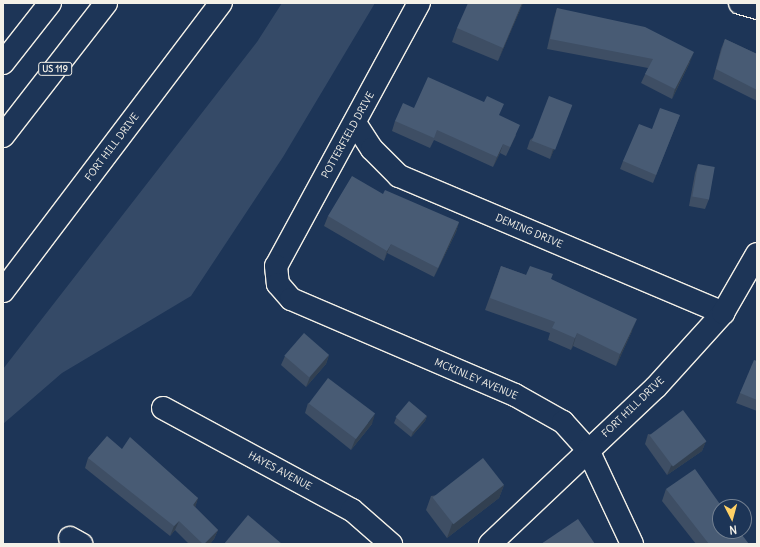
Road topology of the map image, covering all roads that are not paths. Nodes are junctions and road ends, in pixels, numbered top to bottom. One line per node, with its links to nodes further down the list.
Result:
1 (50, 3): 7 (main road)
2 (106, 3): 9 (main road, US 119)
3 (221, 3): 12 (main road, FORT HILL DRIVE)
4 (420, 3): 8 (main road, POTTERFIELD DRIVE)
5 (740, 3): 6 (main road)
6 (757, 8)
7 (3, 63)
8 (355, 123): 11 (main road, POTTERFIELD DRIVE); 13 (main road, DEMING DRIVE)
9 (3, 136)
10 (757, 254): 13 (main road, FORT HILL DRIVE)
11 (276, 266): 15 (main road, MCKINLEY AVENUE)
12 (3, 291)
13 (724, 313): 15 (main road, FORT HILL DRIVE)
14 (163, 408): 16 (main road, HAYES AVENUE)
15 (588, 450): 17 (main road, FORT HILL DRIVE); 18 (main road, MCKINLEY AVENUE)
16 (391, 544)
17 (490, 544)
18 (632, 544)

